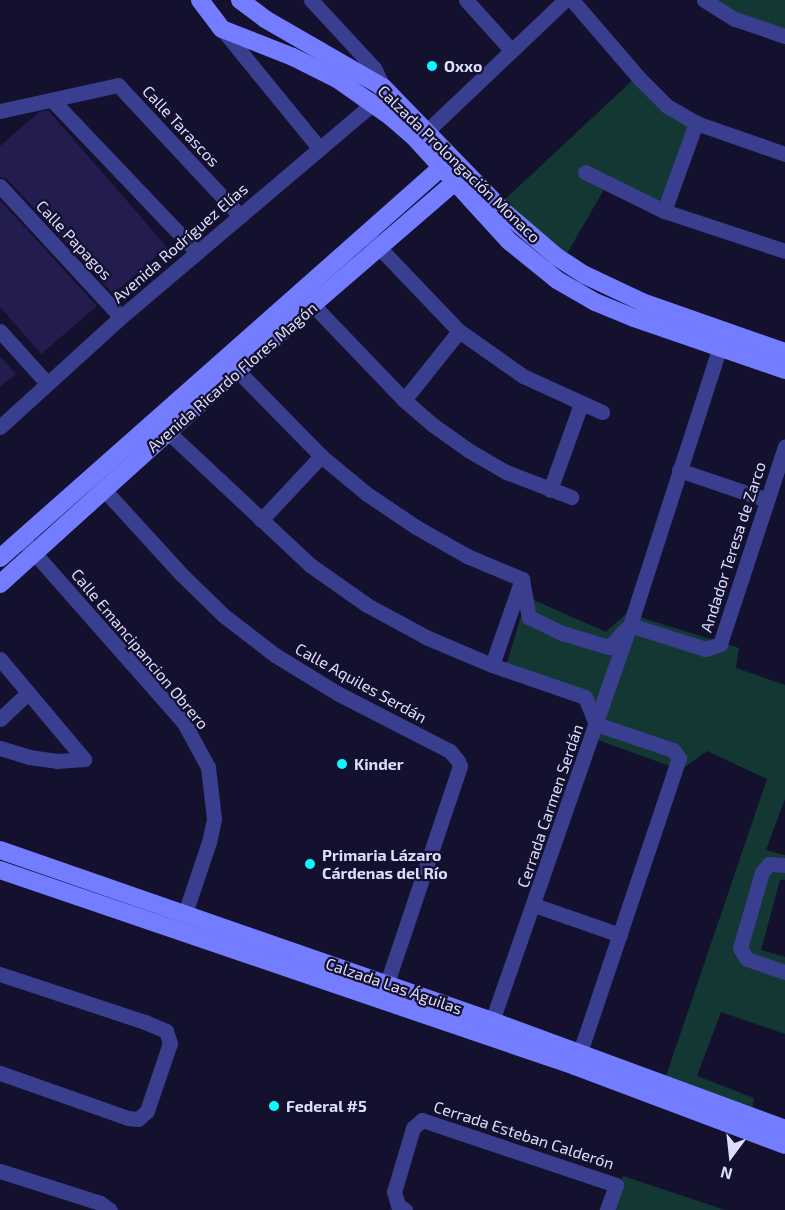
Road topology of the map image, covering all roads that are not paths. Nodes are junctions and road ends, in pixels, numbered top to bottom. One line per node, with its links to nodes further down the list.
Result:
1 (200, 0): 8 (street, Calzada Prolongación Monaco)
2 (240, 0): 11 (street, Calzada Prolongación Monaco)
3 (311, 0): 11 (street)
4 (466, 0): 10 (street)
5 (565, 0): 10 (street)
6 (572, 0): 15 (street)
7 (706, 1): 9 (street)
8 (222, 28): 13 (street, Calzada Prolongación Monaco); 17 (street)
9 (785, 36)
10 (512, 50): 16 (street)
11 (383, 87): 13 (street, Avenida Rodríguez Elías); 16 (street, Calzada Prolongación Monaco)
12 (52, 100): 14 (street, Calle Tarascos); 24 (street, Calle Tarascos); 28 (street)
13 (373, 103): 16 (street, Calzada Prolongación Monaco); 17 (street, Avenida Rodríguez Elías)
14 (4, 113)
15 (696, 123): 18 (street); 23 (street)
16 (421, 134): 19 (street, Calzada Prolongación Monaco)
17 (319, 148): 24 (street, Avenida Rodríguez Elías)
18 (785, 154)
19 (448, 162): 21 (street, Calzada Prolongación Monaco); 25 (street, Avenida Ricardo Flores Magón)
20 (585, 172): 23 (street)
21 (460, 177): 26 (street, Avenida Ricardo Flores Magón); 33 (street, Calzada Prolongación Monaco)
22 (0, 186): 30 (street, Calle Papagos)
23 (663, 211): 27 (street)
24 (240, 216): 28 (street, Avenida Rodríguez Elías)
25 (366, 233): 26 (street); 35 (street, Avenida Ricardo Flores Magón)
26 (379, 248): 29 (street, Avenida Ricardo Flores Magón); 31 (street)
27 (785, 251)
28 (197, 252): 30 (street, Avenida Rodríguez Elías)
29 (313, 305): 35 (street, Avenida Ricardo Flores Magón); 38 (street)
30 (121, 317): 37 (street, Avenida Rodríguez Elías)
31 (459, 330): 38 (street); 39 (street)
32 (0, 332): 37 (street)
33 (722, 340): 34 (street, Calzada Prolongación Monaco); 36 (street, Calzada Prolongación Monaco); 45 (street)
34 (785, 352)
35 (231, 364): 42 (street, Avenida Ricardo Flores Magón); 44 (street); 46 (street, Avenida Ricardo Flores Magón)
36 (785, 370)
37 (47, 383): 41 (street, Avenida Rodríguez Elías)
38 (404, 400): 47 (street)
39 (581, 404): 40 (street); 47 (street)
40 (602, 412)
41 (0, 427)
42 (168, 432): 48 (street, Avenida Ricardo Flores Magón); 51 (street)
43 (785, 446): 50 (street, Andador Teresa de Zarco)
44 (321, 456): 51 (street); 55 (street)
45 (678, 470): 50 (street); 57 (street)
46 (92, 476): 48 (street, Calle Aquiles Serdán); 52 (street, Avenida Ricardo Flores Magón)
47 (550, 489): 49 (street)
48 (104, 490): 53 (street, Avenida Ricardo Flores Magón); 72 (street, Calle Aquiles Serdán)
49 (571, 497)
50 (767, 500): 57 (street, Andador Teresa de Zarco)
51 (261, 520): 59 (street)
52 (22, 539): 53 (street, Calle Emancipancion Obrero); 54 (street, Avenida Ricardo Flores Magón)
53 (35, 553): 56 (street, Avenida Ricardo Flores Magón); 68 (street, Calle Emancipancion Obrero)
54 (0, 558)
55 (522, 579): 57 (street); 59 (street)
56 (0, 584)
57 (630, 625): 62 (street)
58 (0, 659): 60 (street)
59 (492, 665): 62 (street)
60 (28, 693): 61 (street); 63 (street)
61 (0, 719)
62 (596, 724): 67 (street, Cerrada Carmen Serdán); 69 (street, Cerrada Carmen Serdán)
63 (0, 748)
64 (0, 850): 68 (street, Calzada Las Águilas)
65 (777, 865): 70 (street)
66 (0, 870): 68 (street, Calzada Las Águilas)
67 (534, 905): 69 (street, Cerrada Carmen Serdán); 73 (street)
68 (182, 923): 72 (street, Calzada Las Águilas)
69 (620, 935): 74 (street, Cerrada Carmen Serdán)
70 (785, 972)
71 (0, 974): 75 (street)
72 (384, 992): 73 (street, Calzada Las Águilas); 74 (street, Calzada Las Águilas)
73 (492, 1021): 74 (street, Calzada Las Águilas)
74 (578, 1060): 76 (street, Calzada Las Águilas); 77 (street, Calzada Las Águilas)
75 (0, 1073)
76 (782, 1127)
77 (785, 1145)
78 (0, 1171): 79 (street)
79 (110, 1210)
80 (405, 1210): 81 (street, Cerrada Esteban Calderón)
81 (607, 1210)

